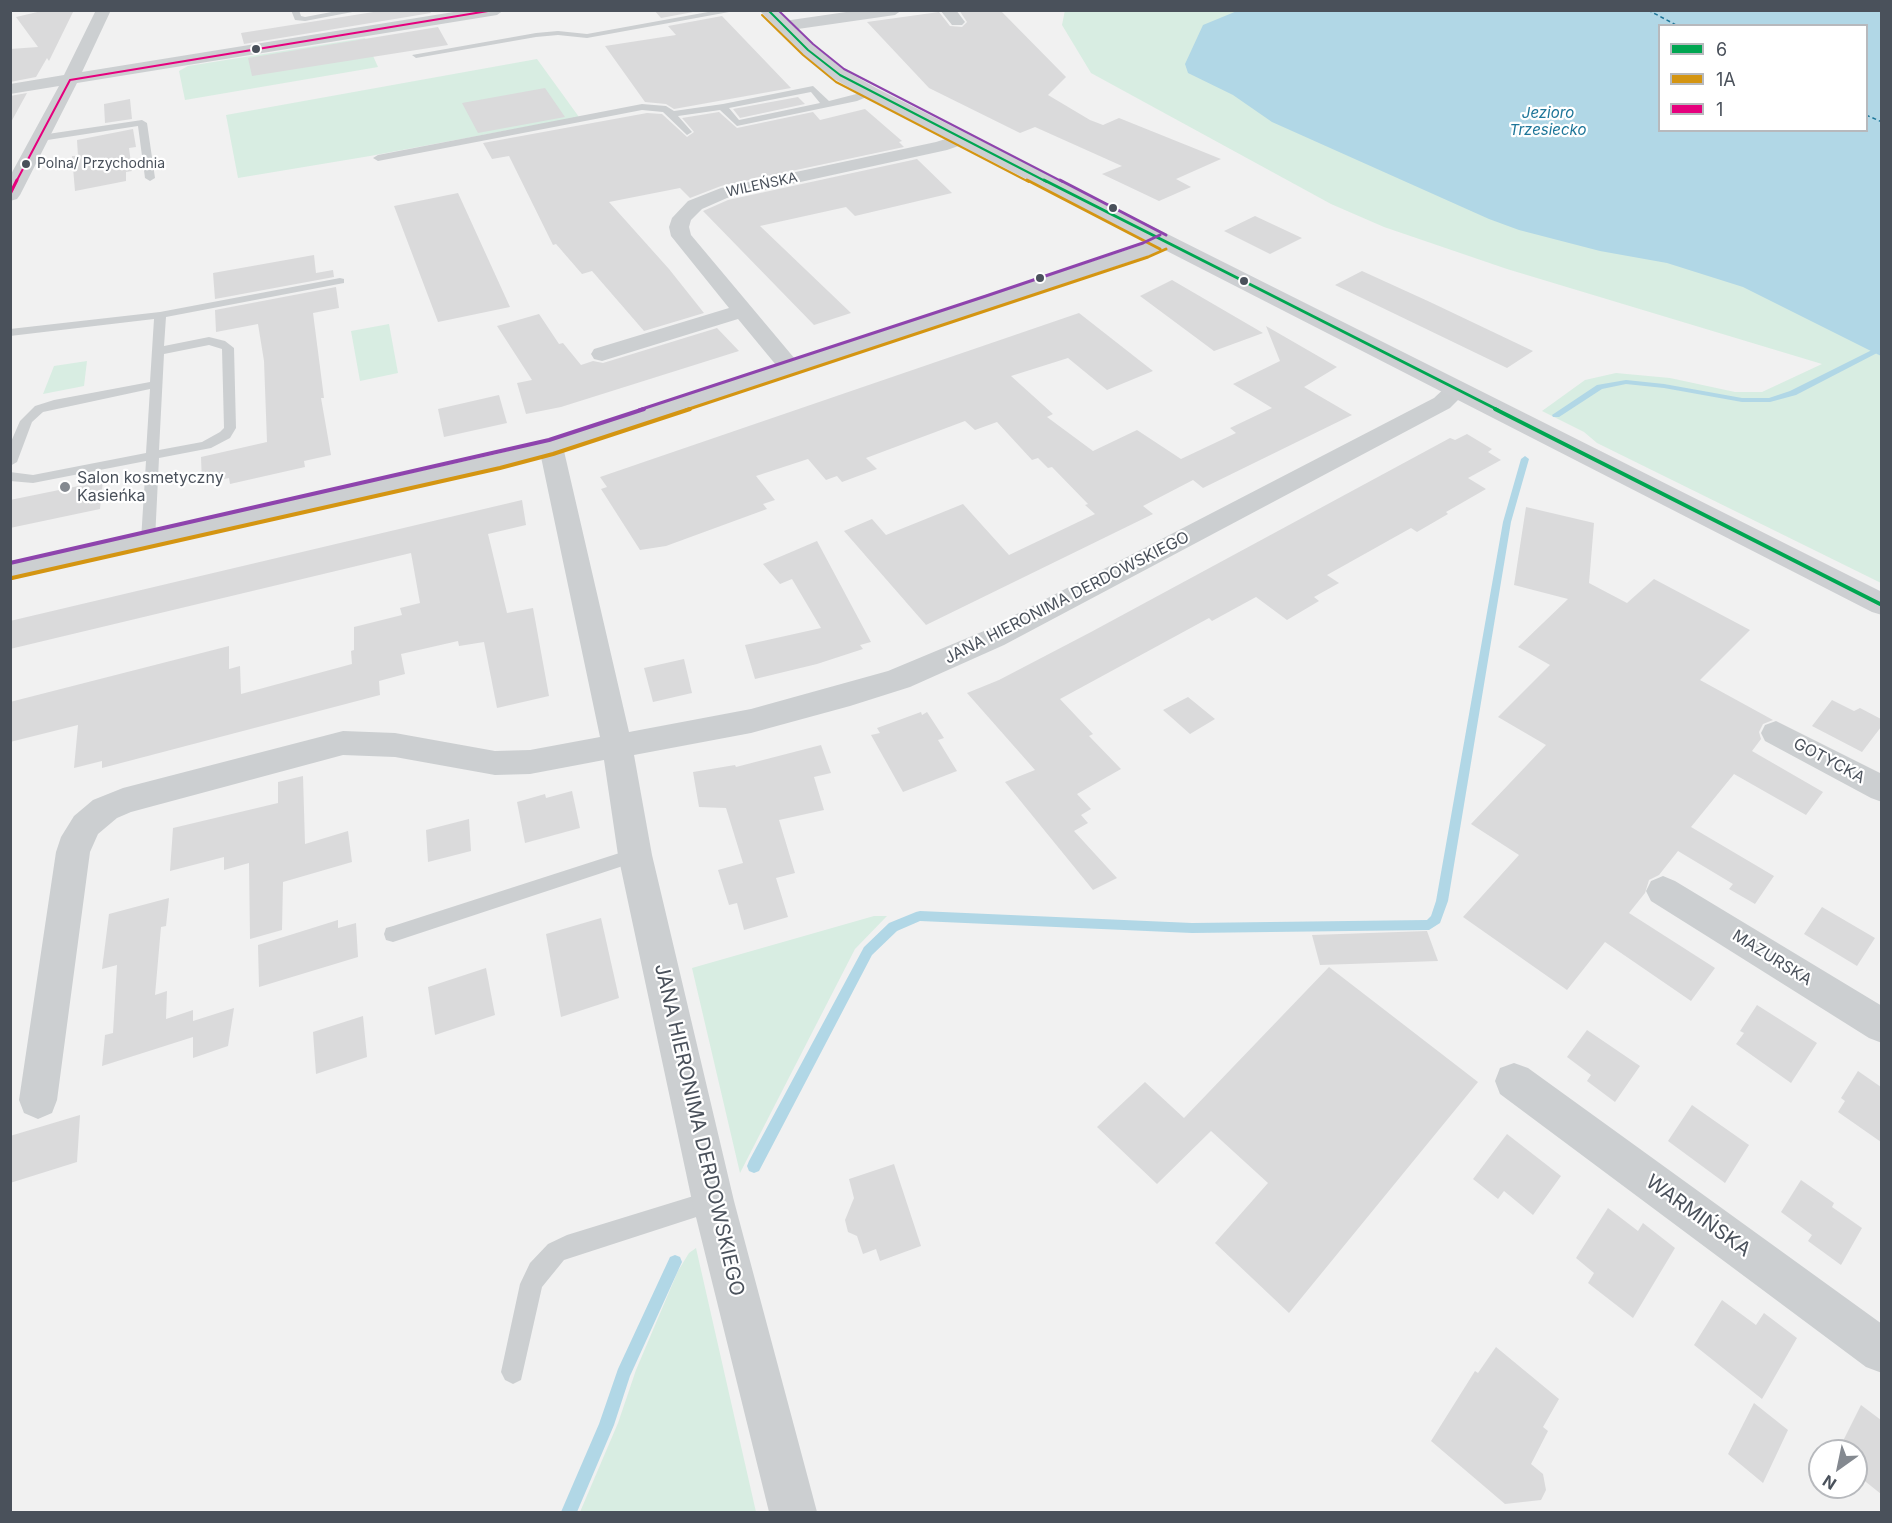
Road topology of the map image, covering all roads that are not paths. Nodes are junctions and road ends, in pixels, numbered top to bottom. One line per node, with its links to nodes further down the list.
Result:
1 (104, 10): 11 (street)
2 (295, 10): 3 (lane)
3 (359, 10)
4 (498, 10): 8 (street)
5 (736, 10): 10 (lane)
6 (767, 10): 9 (street)
7 (895, 10): 9 (street)
8 (448, 14): 11 (street)
9 (784, 26): 13 (street)
10 (416, 55)
11 (69, 80): 12 (street); 18 (street)
12 (10, 88)
13 (872, 93): 14 (lane); 19 (street)
14 (827, 105): 15 (lane); 15 (lane)
15 (723, 107): 16 (lane)
16 (672, 114): 17 (lane); 20 (lane)
17 (687, 132)
18 (41, 138): 21 (lane); 22 (street)
19 (961, 139): 23 (street); 25 (street, WILEŃSKA)
20 (378, 158)
21 (150, 178)
22 (10, 195)
23 (1163, 242): 30 (street); 32 (street)
24 (340, 281): 26 (lane)
25 (742, 311): 29 (street); 30 (street, WILEŃSKA)
26 (160, 315): 27 (lane); 28 (lane)
27 (10, 333)
28 (159, 351): 31 (lane); 34 (lane)
29 (602, 354)
30 (790, 368): 33 (street)
31 (157, 384): 34 (lane); 35 (lane)
32 (1456, 390): 39 (street); 41 (street, JANA HIERONIMA DERDOWSKIEGO)
33 (551, 447): 37 (street); 41 (street, JANA HIERONIMA DERDOWSKIEGO)
34 (153, 455): 36 (lane); 37 (lane)
35 (10, 462)
36 (10, 476)
37 (148, 540): 38 (street)
38 (10, 571)
39 (1881, 605)
40 (1776, 733): 42 (street, GOTYCKA)
41 (617, 746): 43 (street, JANA HIERONIMA DERDOWSKIEGO); 48 (street, JANA HIERONIMA DERDOWSKIEGO)
42 (1881, 789)
43 (635, 855): 45 (lane); 49 (street, JANA HIERONIMA DERDOWSKIEGO)
44 (1663, 891): 46 (street, MAZURSKA)
45 (393, 934)
46 (1881, 1026)
47 (1514, 1081): 50 (street, WARMIŃSKA)
48 (38, 1100)
49 (713, 1201): 51 (lane); 52 (street, JANA HIERONIMA DERDOWSKIEGO)
50 (1881, 1351)
51 (513, 1372)
52 (793, 1512)

